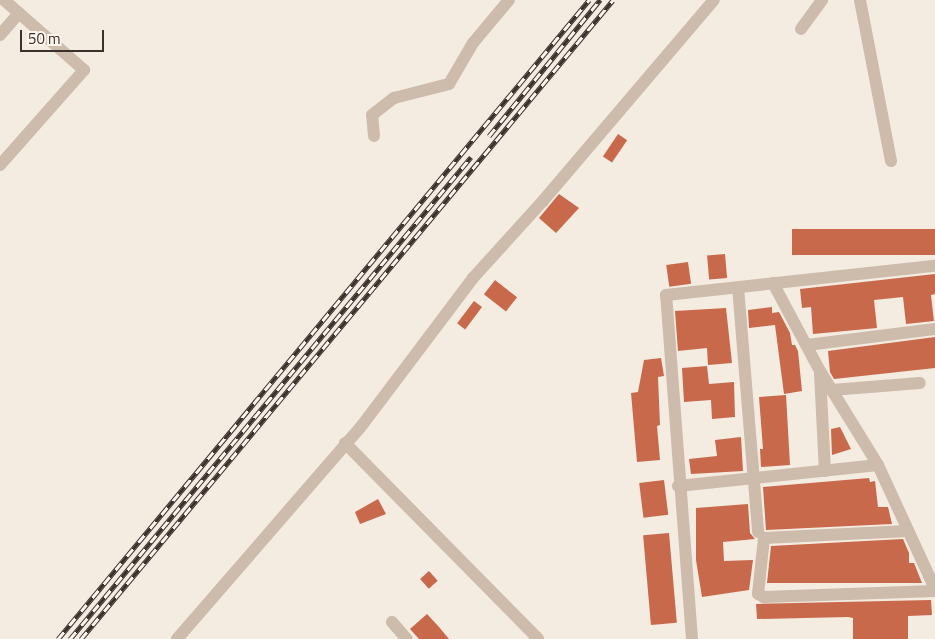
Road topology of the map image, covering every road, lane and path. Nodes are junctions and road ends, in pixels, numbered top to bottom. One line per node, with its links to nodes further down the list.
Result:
1 (4, 0): 6 (street)
2 (508, 0): 9 (street)
3 (714, 0): 20 (street)
4 (822, 0): 7 (street)
5 (860, 0): 10 (street)
6 (19, 13): 8 (street); 11 (street)
7 (801, 29)
8 (0, 35)
9 (374, 136)
10 (891, 161)
11 (0, 166)
12 (935, 266): 13 (street)
13 (773, 283): 14 (street); 16 (street)
14 (738, 287): 23 (street); 24 (street)
15 (935, 329): 16 (street)
16 (807, 346): 17 (street)
17 (820, 371): 19 (street); 22 (street)
18 (920, 383): 19 (street)
19 (832, 390): 21 (street)
20 (345, 443): 29 (street); 31 (street)
21 (878, 465): 22 (street); 25 (street)
22 (825, 471): 23 (street)
23 (753, 478): 24 (street); 26 (street)
24 (678, 486): 32 (street)
25 (908, 531): 27 (street); 27 (street)
26 (758, 532)
27 (935, 590)
28 (392, 622): 30 (street)
29 (177, 639)
30 (406, 639)
31 (538, 639)
32 (692, 639)

